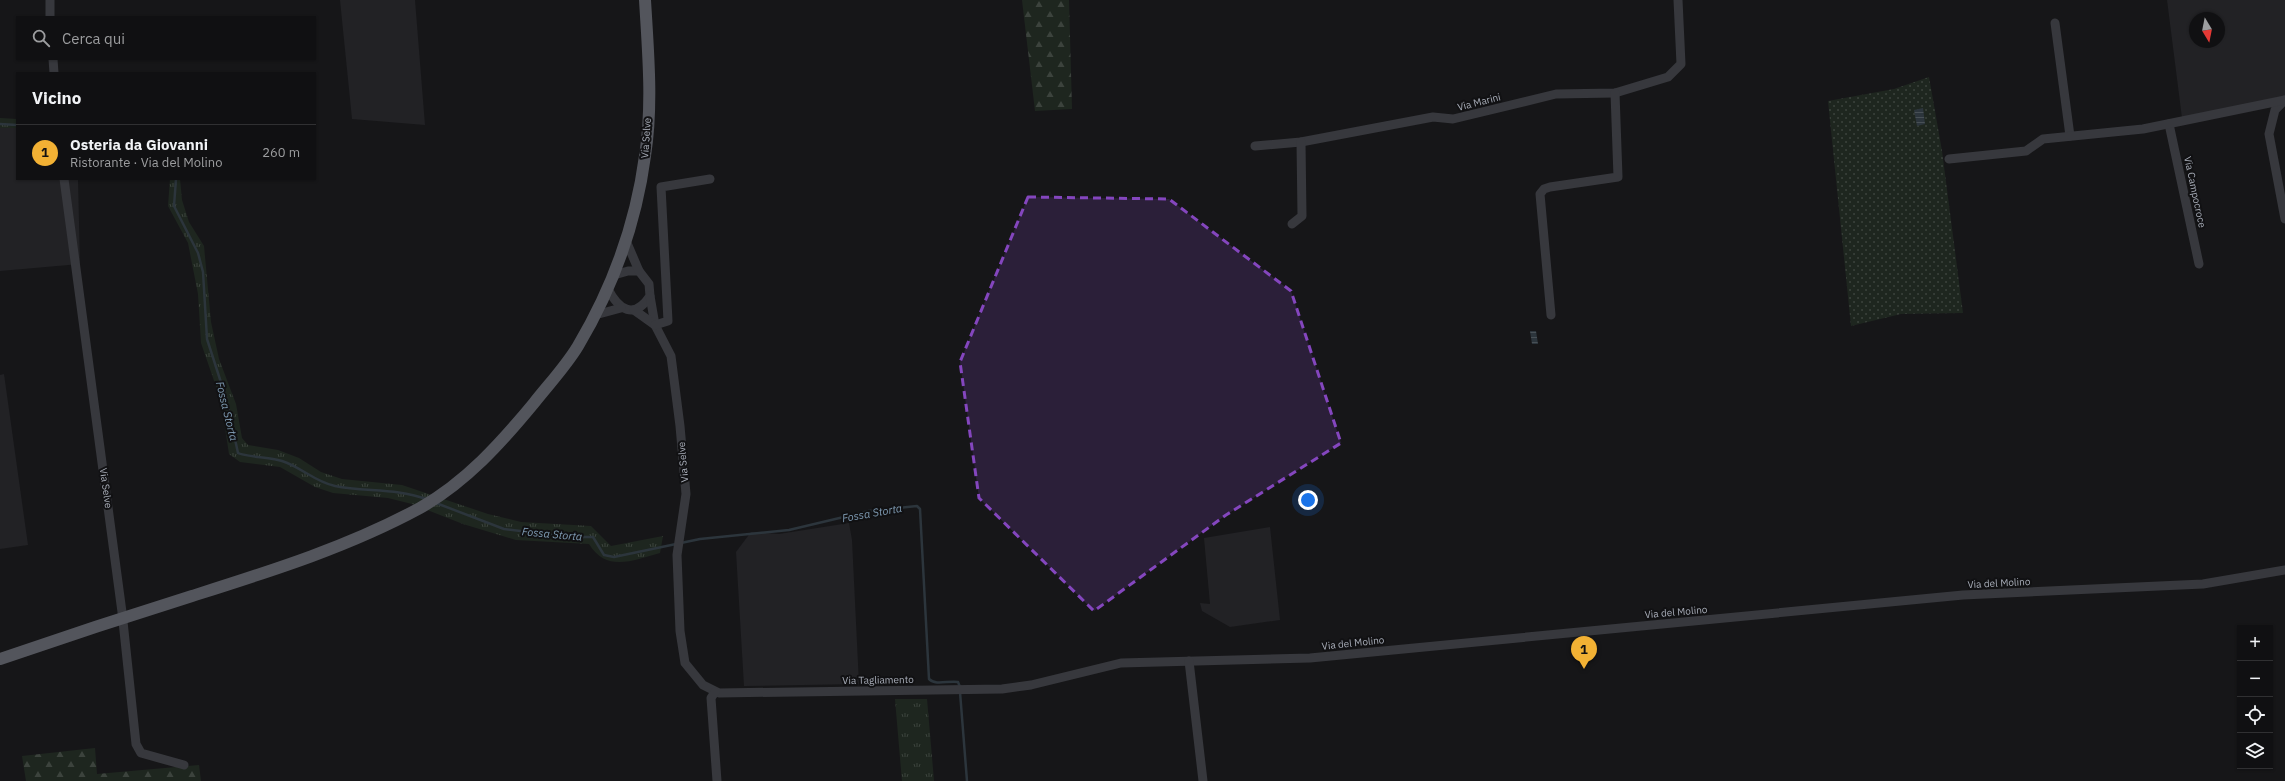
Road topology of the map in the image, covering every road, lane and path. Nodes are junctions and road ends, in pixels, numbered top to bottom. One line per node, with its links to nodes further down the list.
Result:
1 (50, 0): 4 (street)
2 (645, 0): 19 (main road, Via Selve)
3 (1678, 0): 8 (street, Via Marini)
4 (50, 16)
5 (2055, 23): 11 (street)
6 (53, 60): 7 (street)
7 (54, 72)
8 (1615, 93): 12 (street, Via Marini); 28 (street)
9 (2285, 100): 10 (street); 17 (street)
10 (2169, 124): 11 (street); 20 (street, Via Campocroce)
11 (2070, 136): 14 (street)
12 (1301, 142): 13 (street, Via Marini); 18 (street)
13 (1255, 146)
14 (1948, 159)
15 (710, 179): 29 (street)
16 (64, 180): 31 (street, Via Selve)
17 (2285, 219)
18 (1292, 224)
19 (627, 243): 21 (street, Via Selve); 22 (main road)
20 (2199, 264)
21 (639, 271): 22 (street); 24 (street, Via Selve)
22 (614, 274): 23 (main road)
23 (608, 289): 25 (street); 27 (main road)
24 (650, 296): 26 (street); 29 (street, Via Selve)
25 (621, 308): 26 (street, Via Selve); 27 (street, Via Selve)
26 (634, 310): 29 (street, Via Selve)
27 (595, 315): 31 (main road)
28 (1551, 315)
29 (655, 325): 34 (street, Via Selve)
30 (2285, 570): 33 (street, Via del Molino)
31 (122, 618): 32 (main road); 35 (street, Via Selve)
32 (0, 659)
33 (1189, 661): 34 (street, Via Tagliamento); 37 (street)
34 (715, 692): 36 (street)
35 (184, 765)
36 (717, 781)
37 (1203, 781)

